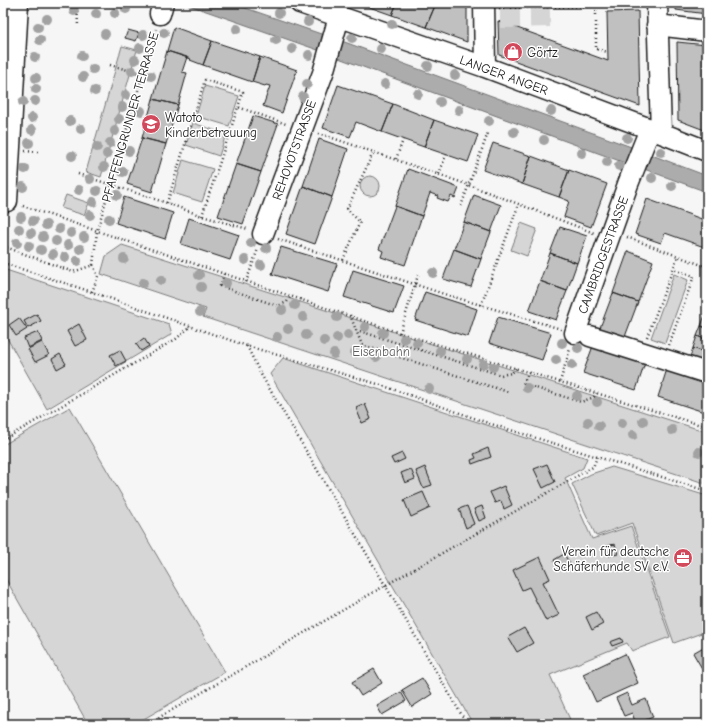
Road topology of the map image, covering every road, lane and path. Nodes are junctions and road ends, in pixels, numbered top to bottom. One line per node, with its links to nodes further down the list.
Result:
1 (18, 3): 31 (street)
2 (77, 3): 10 (path)
3 (300, 3): 8 (street, LANGER ANGER)
4 (657, 4): 5 (path); 9 (street)
5 (596, 6): 7 (path); 12 (path)
6 (162, 8): 15 (path, PFAFFENGRUNDER TERRASSE)
7 (488, 12): 14 (street)
8 (340, 17): 14 (street, LANGER ANGER); 17 (street, REHOVOTSTRASSE)
9 (657, 25): 11 (street); 18 (street)
10 (78, 26)
11 (707, 31)
12 (608, 52)
13 (110, 65): 15 (path)
14 (485, 67): 18 (street, LANGER ANGER)
15 (143, 74): 29 (path, PFAFFENGRUNDER TERRASSE)
16 (238, 107): 17 (path); 32 (path); 35 (path)
17 (302, 128): 22 (path); 37 (street, REHOVOTSTRASSE)
18 (655, 131): 23 (street, LANGER ANGER); 38 (street, CAMBRIDGESTRASSE)
19 (488, 133): 30 (path)
20 (403, 140): 26 (path)
21 (33, 151): 24 (path)
22 (374, 151): 26 (path); 41 (path)
23 (707, 151)
24 (38, 152)
25 (446, 155): 28 (path)
26 (396, 159): 28 (path)
27 (78, 174): 29 (path)
28 (439, 174): 30 (path)
29 (111, 185): 36 (path, PFAFFENGRUNDER TERRASSE)
30 (469, 185): 33 (path); 34 (path)
31 (7, 201): 36 (path)
32 (166, 203)
33 (519, 204): 38 (path); 52 (path)
34 (461, 206)
35 (202, 216)
36 (97, 232): 43 (path, PFAFFENGRUNDER TERRASSE); 47 (path)
37 (263, 234): 48 (path)
38 (610, 235): 40 (path); 57 (street, CAMBRIDGESTRASSE)
39 (3, 246): 43 (path)
40 (678, 256): 44 (path); 45 (path)
41 (343, 260)
42 (3, 262): 50 (path)
43 (94, 265): 50 (path, PFAFFENGRUNDER TERRASSE)
44 (707, 267)
45 (673, 269): 59 (path); 60 (path)
46 (419, 272): 49 (path)
47 (224, 274): 48 (path); 51 (path)
48 (246, 282): 51 (path)
49 (415, 284): 52 (path); 56 (path)
50 (92, 292): 54 (path)
51 (290, 296): 53 (path)
52 (481, 305): 57 (path)
53 (350, 315): 55 (path); 56 (path)
54 (191, 326): 58 (path); 68 (path)
55 (356, 330): 61 (path); 65 (path)
56 (400, 333): 61 (path)
57 (587, 336): 59 (street); 64 (path)
58 (247, 346): 69 (path); 71 (path)
59 (642, 353): 60 (street)
60 (663, 360): 63 (street)
61 (516, 368): 62 (path)
62 (528, 372): 64 (path); 66 (path)
63 (707, 373)
64 (560, 382): 66 (path)
65 (508, 392)
66 (596, 393): 67 (path)
67 (707, 427)
68 (3, 440)
69 (597, 457): 70 (path); 71 (path)
70 (707, 492)
71 (386, 585): 72 (path); 73 (path)
72 (148, 724)
73 (467, 724)

